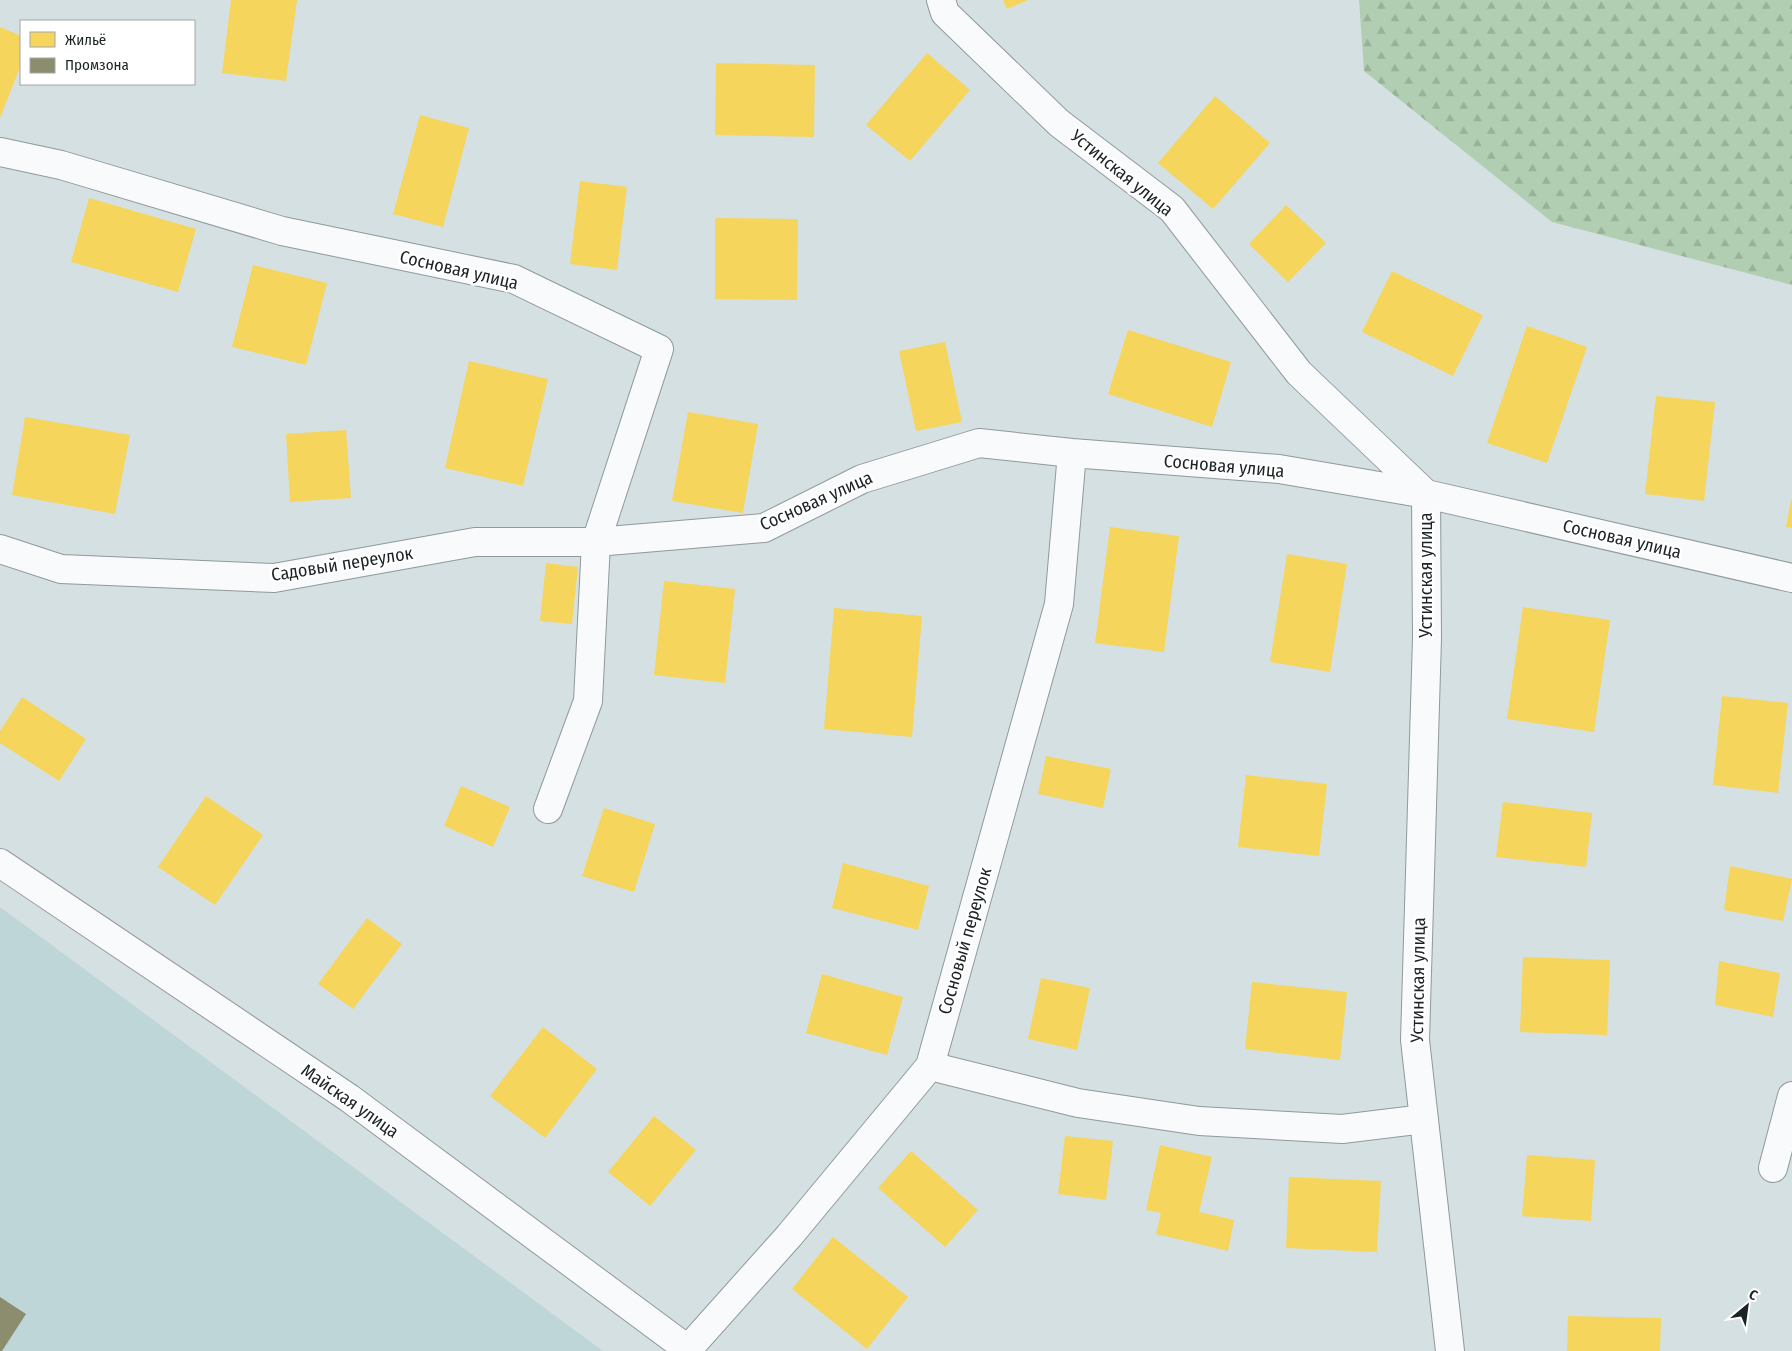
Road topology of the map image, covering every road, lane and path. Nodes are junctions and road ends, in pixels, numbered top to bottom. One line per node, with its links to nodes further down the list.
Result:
1 (941, 0): 4 (street, Устинская улица)
2 (0, 152): 5 (street, Сосновая улица)
3 (1072, 453): 4 (street, Сосновая улица); 5 (street, Сосновая улица); 10 (street, Сосновый переулок)
4 (1426, 494): 7 (street, Сосновая улица); 12 (street, Устинская улица)
5 (596, 542): 6 (street, Садовый переулок); 8 (street)
6 (0, 549)
7 (1792, 578)
8 (548, 809)
9 (0, 863): 14 (street, Майская улица)
10 (930, 1066): 12 (street); 14 (street, Сосновый переулок)
11 (1792, 1096): 13 (street)
12 (1424, 1119): 15 (street, Устинская улица)
13 (1773, 1168)
14 (689, 1350)
15 (1450, 1351)

